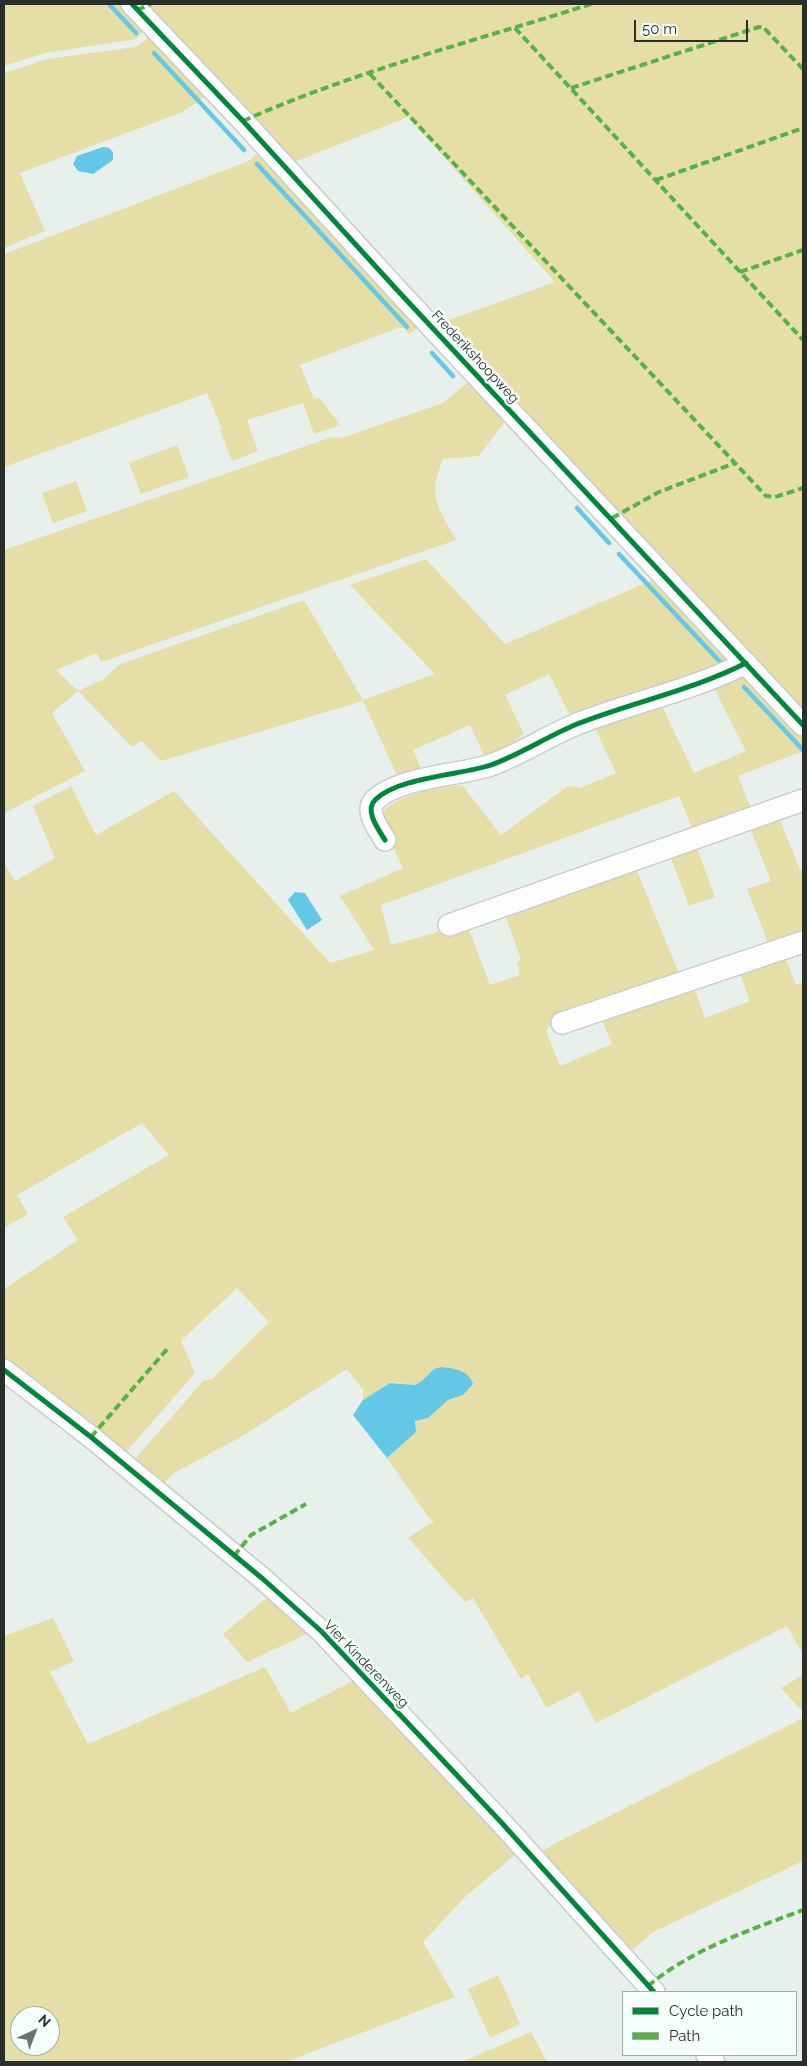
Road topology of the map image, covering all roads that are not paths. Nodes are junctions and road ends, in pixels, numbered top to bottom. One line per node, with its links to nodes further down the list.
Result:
1 (132, 4): 2 (street, Frederikshoopweg)
2 (746, 663): 3 (street, Frederikshoopweg); 5 (street)
3 (803, 725)
4 (803, 800): 6 (street)
5 (385, 840)
6 (449, 925)
7 (803, 942): 8 (street)
8 (562, 1022)
9 (4, 1370): 10 (street, Vier Kinderenweg)
10 (653, 1991)

